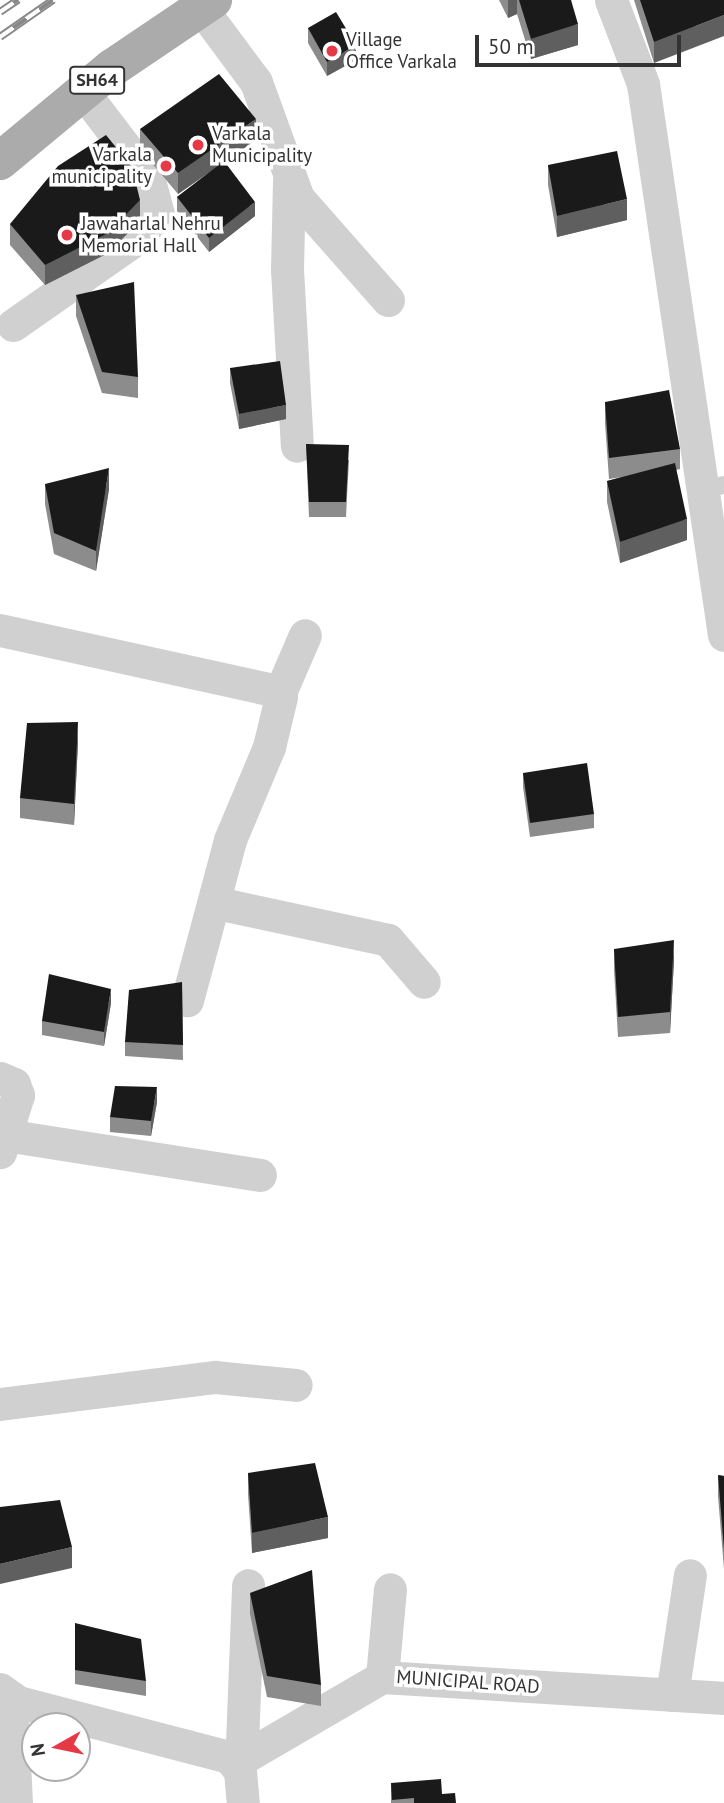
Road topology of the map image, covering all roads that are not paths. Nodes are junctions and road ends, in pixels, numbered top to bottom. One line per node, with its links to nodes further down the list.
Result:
1 (611, 0): 9 (street)
2 (207, 4): 3 (main road, SH64); 5 (street)
3 (83, 92): 4 (main road, SH64); 7 (street)
4 (0, 161)
5 (289, 181): 6 (street); 8 (street)
6 (388, 300)
7 (13, 325)
8 (297, 446)
9 (713, 487): 12 (street)
10 (0, 630): 13 (street)
11 (305, 635): 13 (street)
12 (724, 635)
13 (279, 695): 14 (street)
14 (217, 903): 15 (street); 16 (street)
15 (424, 982)
16 (187, 1000)
17 (0, 1078): 18 (street)
18 (3, 1143): 19 (street)
19 (260, 1175)
20 (296, 1385): 21 (street)
21 (0, 1405)
22 (690, 1575): 27 (street)
23 (248, 1585): 29 (street)
24 (390, 1589): 25 (street)
25 (382, 1677): 27 (street, MUNICIPAL ROAD); 29 (street, MUNICIPAL ROAD)
26 (5, 1693): 29 (street); 30 (street)
27 (672, 1695): 28 (street, MUNICIPAL ROAD)
28 (724, 1699)
29 (236, 1762): 31 (street)
30 (16, 1803)
31 (243, 1803)

